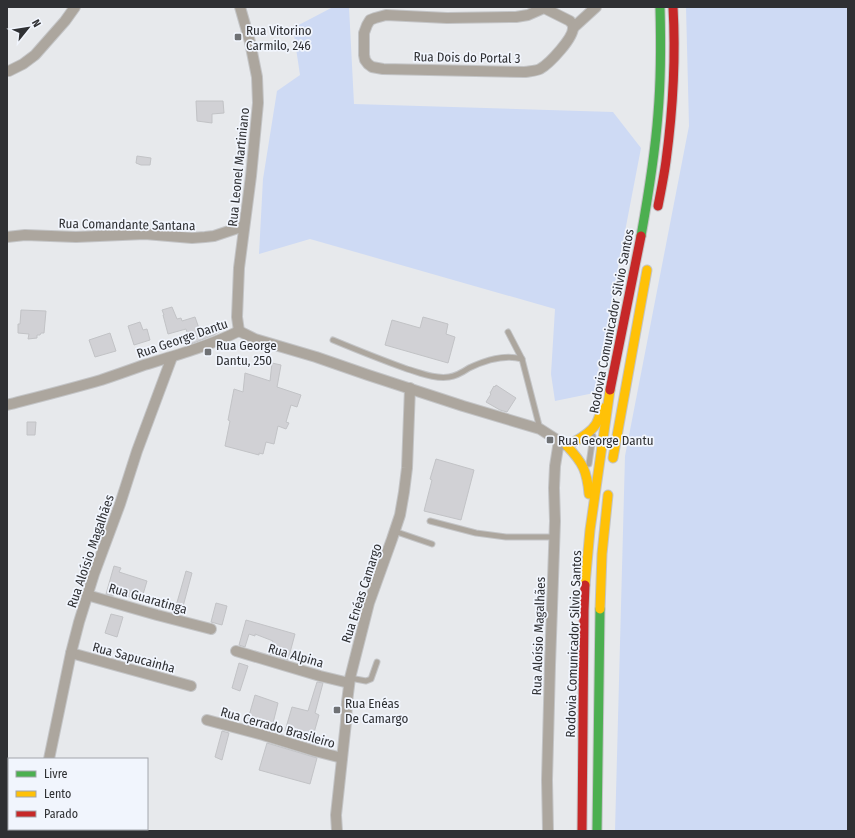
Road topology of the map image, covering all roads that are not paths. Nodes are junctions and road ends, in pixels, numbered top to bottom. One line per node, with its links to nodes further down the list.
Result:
1 (75, 7): 9 (street)
2 (240, 7): 11 (street, Rua Leonel Martiniano)
3 (543, 7): 7 (street); 8 (street)
4 (596, 7): 8 (street, Rua Dois do Portal 3)
5 (660, 7): 19 (highway, Rodovia Comunicador Silvio Santos)
6 (673, 7): 10 (highway)
7 (388, 11): 8 (street, Rua Dois do Portal 3)
8 (573, 28)
9 (7, 71)
10 (657, 214)
11 (244, 226): 12 (street, Rua Comandante Santana); 14 (street, Rua Leonel Martiniano)
12 (7, 236)
13 (650, 258): 25 (highway, Rodovia Comunicador Silvio Santos)
14 (239, 331): 17 (street, Rua George Dantu); 20 (street, Rua George Dantu)
15 (508, 332): 18 (lane)
16 (333, 340): 18 (lane)
17 (172, 357): 21 (street, Rua George Dantu); 33 (street, Rua Aloísio Magalhães)
18 (522, 359): 23 (lane)
19 (612, 378): 22 (highway); 29 (highway, Rodovia Comunicador Silvio Santos)
20 (410, 388): 23 (street, Rua George Dantu); 30 (street, Rua Enéas Camargo)
21 (7, 405)
22 (597, 423): 24 (highway); 26 (lane)
23 (540, 429): 24 (street, Rua George Dantu)
24 (563, 444): 26 (highway); 31 (street, Rua Aloísio Magalhães)
25 (612, 464)
26 (588, 482): 29 (highway)
27 (609, 487): 46 (highway, Rodovia Comunicador Silvio Santos)
28 (430, 521): 31 (lane)
29 (590, 530): 45 (highway, Rodovia Comunicador Silvio Santos)
30 (394, 531): 32 (lane); 38 (street, Rua Enéas Camargo)
31 (554, 538): 44 (street, Rua Aloísio Magalhães)
32 (432, 544)
33 (87, 595): 34 (street, Rua Guaratinga); 36 (street, Rua Aloísio Magalhães)
34 (206, 627)
35 (236, 651): 38 (street, Rua Alpina)
36 (71, 653): 39 (street, Rua Sapucainha); 41 (street, Rua Aloísio Magalhães)
37 (378, 662): 38 (lane)
38 (350, 681): 42 (street, Rua Enéas Camargo)
39 (191, 686)
40 (207, 720): 42 (street, Rua Cerrado Brasileiro)
41 (49, 758)
42 (342, 758): 43 (street, Rua Enéas Camargo)
43 (337, 831)
44 (548, 831)
45 (582, 831)
46 (596, 831)

